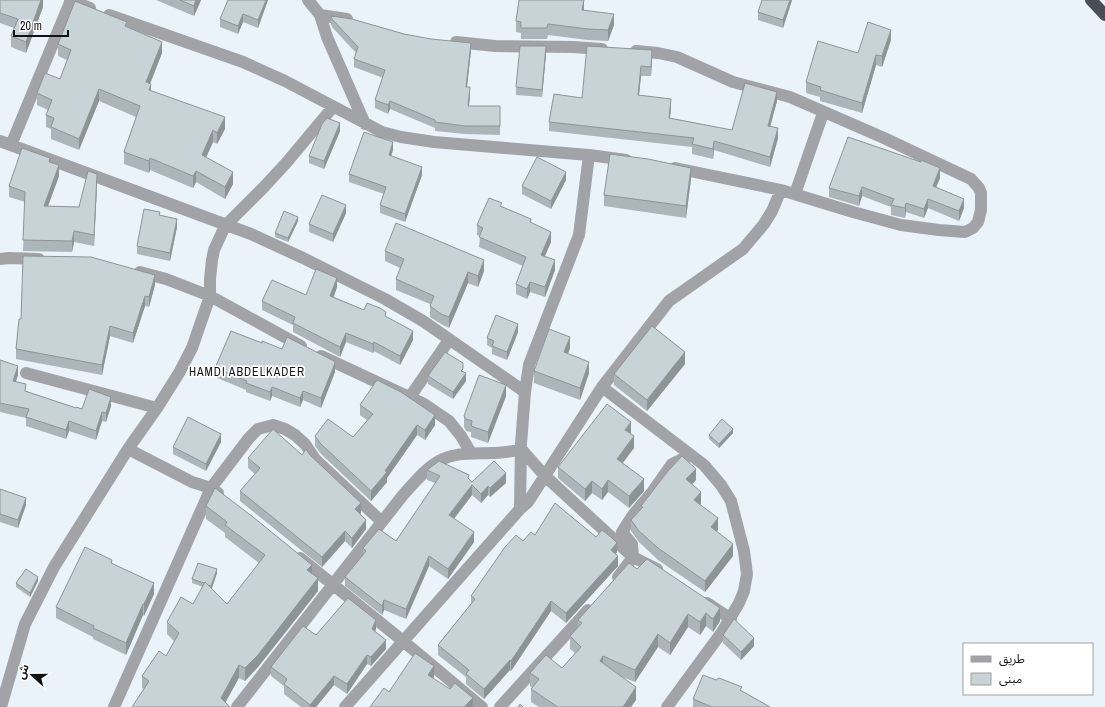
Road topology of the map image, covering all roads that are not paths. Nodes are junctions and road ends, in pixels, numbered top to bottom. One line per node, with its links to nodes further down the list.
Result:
1 (70, 0): 8 (street); 11 (street)
2 (308, 0): 4 (street)
3 (1091, 0): 5 (highway)
4 (320, 15): 6 (street); 10 (street)
5 (1105, 15)
6 (361, 22)
7 (448, 41): 9 (street)
8 (333, 106): 10 (street); 17 (street)
9 (823, 112): 16 (street); 16 (street)
10 (365, 124): 12 (street)
11 (6, 143): 17 (street)
12 (589, 155): 13 (street); 25 (street)
13 (641, 162)
14 (663, 166): 15 (street)
15 (781, 190): 16 (street); 24 (street)
16 (796, 194)
17 (225, 226): 21 (street); 22 (street)
18 (0, 259): 19 (street)
19 (48, 259)
20 (130, 270): 21 (street)
21 (210, 296): 26 (street); 27 (street)
22 (449, 340): 25 (street); 26 (street)
23 (26, 373): 27 (street)
24 (602, 387): 31 (street); 32 (street)
25 (526, 392): 29 (street)
26 (410, 397): 30 (street)
27 (157, 408): 28 (street)
28 (128, 449): 33 (street); 49 (street)
29 (522, 450): 30 (street); 32 (street); 35 (street)
30 (471, 453): 36 (street)
31 (690, 454): 37 (street); 46 (street)
32 (545, 476): 35 (street); 38 (street)
33 (211, 488): 34 (street); 36 (street); 50 (street)
34 (227, 501)
35 (520, 509): 47 (street)
36 (382, 522): 42 (street)
37 (632, 544): 38 (street); 40 (street)
38 (620, 545): 40 (street)
39 (289, 549): 42 (street)
40 (633, 557): 41 (street); 43 (street)
41 (668, 576)
42 (332, 584): 47 (street); 51 (street)
43 (610, 586)
44 (699, 597): 46 (street)
45 (594, 603): 54 (street)
46 (731, 619): 48 (street)
47 (403, 641): 52 (street); 53 (street)
48 (672, 705)
49 (1, 707)
50 (114, 707)
51 (237, 707)
52 (345, 707)
53 (482, 707)
54 (500, 707)

